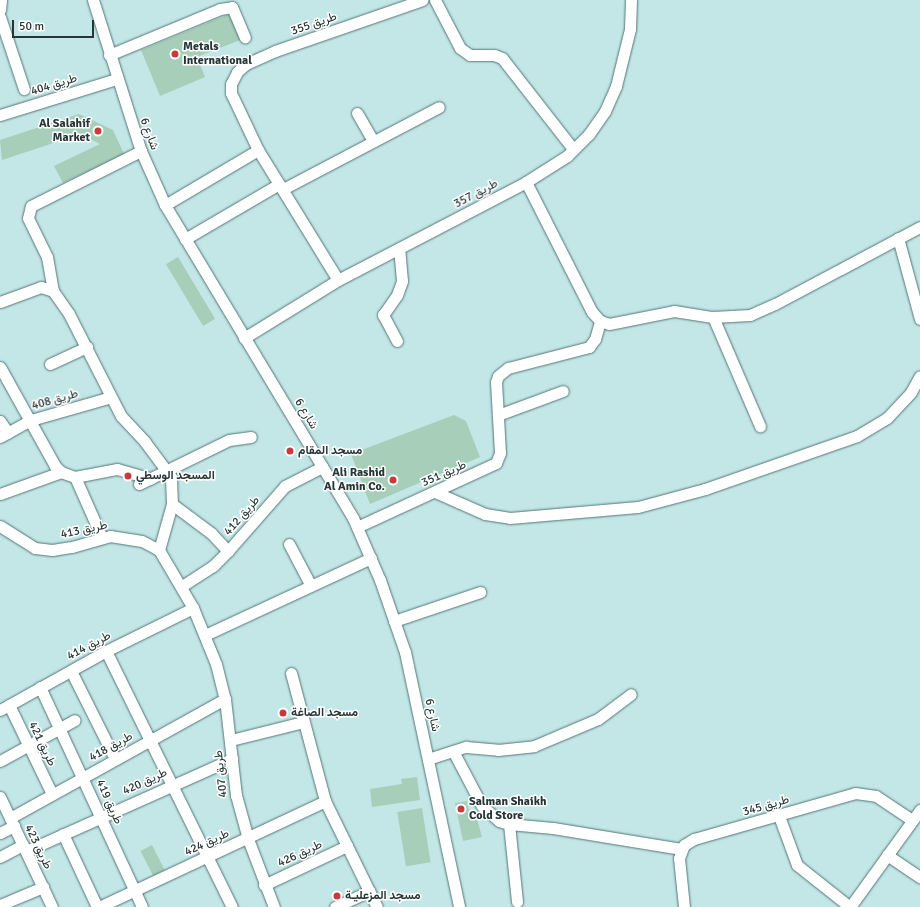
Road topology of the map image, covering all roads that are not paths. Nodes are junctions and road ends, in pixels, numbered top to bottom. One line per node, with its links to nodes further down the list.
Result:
1 (1, 0): 7 (street)
2 (93, 0): 10 (street, شارع 6)
3 (422, 0): 6 (street, طريق 355)
4 (435, 0): 17 (street)
5 (631, 0): 17 (street, طريق 357)
6 (409, 2): 18 (street, طريق 355)
7 (0, 10)
8 (0, 17): 12 (street)
9 (245, 36): 10 (street)
10 (109, 55): 11 (street, شارع 6)
11 (116, 79): 15 (street, طريق 404); 19 (street, شارع 6)
12 (24, 89)
13 (439, 107): 16 (street)
14 (357, 113): 16 (street)
15 (0, 115)
16 (373, 142): 21 (street)
17 (573, 149): 20 (street, طريق 357)
18 (258, 150): 21 (street); 22 (street)
19 (141, 151): 22 (street, شارع 6); 28 (street)
20 (526, 182): 26 (street, طريق 357); 32 (street)
21 (281, 187): 25 (street); 27 (street)
22 (165, 205): 25 (street, شارع 6)
23 (920, 227): 24 (street)
24 (898, 238): 30 (street); 31 (street)
25 (185, 239): 33 (street, شارع 6)
26 (399, 248): 27 (street, طريق 357); 34 (street)
27 (338, 280): 33 (street, طريق 357)
28 (53, 291): 29 (street); 35 (street)
29 (0, 302)
30 (713, 317): 32 (street); 44 (street)
31 (920, 319)
32 (600, 321): 41 (street, طريق 351)
33 (244, 338): 47 (street, شارع 6)
34 (397, 341)
35 (87, 347): 36 (street); 40 (street)
36 (50, 364)
37 (0, 367): 42 (street)
38 (920, 376): 53 (street)
39 (563, 391): 41 (street)
40 (111, 397): 42 (street, طريق 408); 48 (street)
41 (498, 415): 53 (street, طريق 351)
42 (31, 420): 45 (street, طريق 408); 49 (street)
43 (0, 421): 45 (street, طريق 408)
44 (760, 426)
45 (4, 435)
46 (251, 437): 48 (street)
47 (322, 467): 57 (street, شارع 6); 61 (street, طريق 412)
48 (168, 471): 51 (street); 55 (street)
49 (61, 472): 50 (street); 54 (street)
50 (74, 477): 51 (street); 58 (street)
51 (151, 479): 52 (street)
52 (139, 484)
53 (435, 492): 57 (street, طريق 351)
54 (0, 494)
55 (172, 504): 60 (street); 61 (street)
56 (0, 526): 58 (street, طريق 413)
57 (358, 527): 62 (street, شارع 6)
58 (102, 538): 60 (street, طريق 413)
59 (288, 544): 64 (street)
60 (159, 550): 63 (street)
61 (228, 551): 63 (street, طريق 412)
62 (371, 558): 64 (street); 67 (street, شارع 6)
63 (182, 586): 66 (street)
64 (310, 586): 68 (street)
65 (480, 592): 67 (street)
66 (193, 608): 68 (street, طريق 407); 69 (street, طريق 414)
67 (394, 621): 85 (street, شارع 6)
68 (205, 634): 74 (street, طريق 407)
69 (106, 651): 70 (street, طريق 414); 79 (street)
70 (71, 670): 72 (street, طريق 414); 84 (street)
71 (291, 673): 77 (street)
72 (40, 687): 75 (street, طريق 414); 78 (street, طريق 419)
73 (631, 694): 82 (street)
74 (225, 698): 79 (street, طريق 418); 80 (street, طريق 407)
75 (5, 708): 81 (street, طريق 421)
76 (75, 720): 78 (street)
77 (303, 722): 80 (street); 91 (street)
78 (60, 728): 81 (street); 87 (street, طريق 419)
79 (151, 739): 84 (street, طريق 418); 88 (street)
80 (231, 740): 83 (street, طريق 407)
81 (28, 746): 86 (street); 89 (street, طريق 421)
82 (453, 751): 85 (street); 97 (street)
83 (232, 758): 88 (street, طريق 420); 100 (street, طريق 407)
84 (115, 759): 87 (street, طريق 418)
85 (428, 759): 121 (street, شارع 6)
86 (0, 761)
87 (84, 776): 89 (street, طريق 418); 93 (street, طريق 419)
88 (172, 783): 93 (street, طريق 420); 106 (street)
89 (52, 794): 96 (street, طريق 418)
90 (0, 797): 96 (street, طريق 423)
91 (326, 801): 100 (street, طريق 424); 101 (street)
92 (920, 810): 95 (street)
93 (102, 816): 99 (street, طريق 420); 110 (street, طريق 419)
94 (779, 816): 95 (street, طريق 345); 103 (street, طريق 345); 123 (street)
95 (912, 820): 104 (street)
96 (12, 822): 98 (street, طريق 418); 102 (street, طريق 423)
97 (509, 824): 103 (street); 112 (street)
98 (0, 833)
99 (63, 834): 102 (street, طريق 420); 115 (street)
100 (248, 839): 106 (street, طريق 424); 108 (street, طريق 407)
101 (347, 846): 108 (street, طريق 426); 111 (street)
102 (24, 848): 105 (street, طريق 420); 109 (street, طريق 423)
103 (681, 849): 122 (street)
104 (887, 856): 107 (street); 123 (street)
105 (0, 857)
106 (209, 857): 110 (street, طريق 424); 117 (street)
107 (920, 877)
108 (264, 885): 118 (street, طريق 407)
109 (42, 887): 113 (street); 114 (street, طريق 423)
110 (135, 891): 115 (street, طريق 424); 116 (street, طريق 419)
111 (369, 892): 119 (street); 120 (street)
112 (517, 902)
113 (4, 905)
114 (52, 907)
115 (98, 907)
116 (142, 907)
117 (232, 907)
118 (274, 907)
119 (335, 907)
120 (377, 907)
121 (459, 907)
122 (684, 907)
123 (850, 907)

